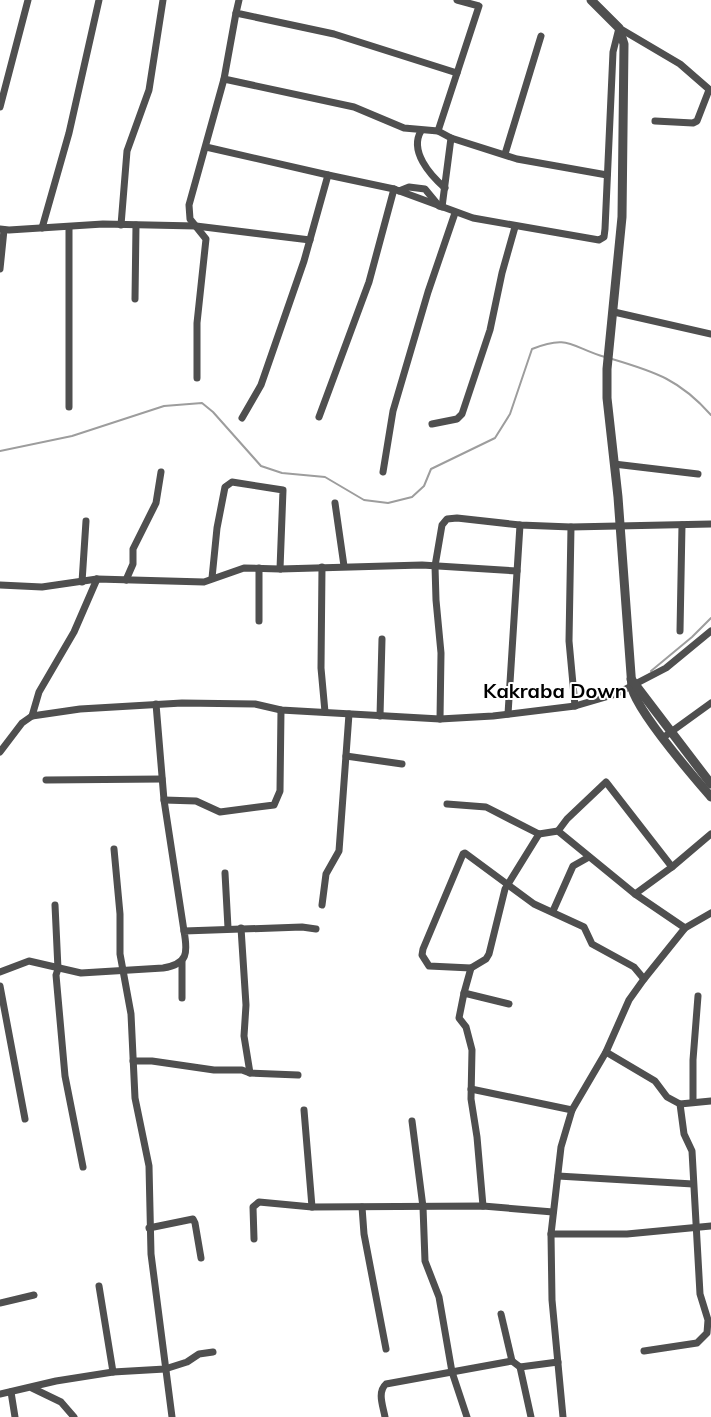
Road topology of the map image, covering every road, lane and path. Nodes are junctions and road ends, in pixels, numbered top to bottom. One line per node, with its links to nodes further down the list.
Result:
1 (28, 0): 14 (street)
2 (99, 0): 32 (street)
3 (163, 0): 27 (street)
4 (239, 0): 8 (street)
5 (457, 0): 7 (street)
6 (591, 0): 9 (street)
7 (480, 3): 11 (street)
8 (236, 14): 11 (street); 12 (street)
9 (619, 28): 13 (street); 22 (street); 37 (street)
10 (540, 36): 20 (street)
11 (457, 73): 17 (street)
12 (224, 79): 16 (street); 19 (street)
13 (710, 91): 15 (street)
14 (0, 107)
15 (655, 121)
16 (422, 131): 17 (street); 23 (street)
17 (438, 131): 18 (street)
18 (451, 138): 20 (street); 23 (street)
19 (206, 147): 21 (street); 29 (street)
20 (505, 154): 22 (street)
21 (328, 175): 24 (street); 34 (street)
22 (608, 175): 31 (street)
23 (445, 188): 25 (street)
24 (397, 190): 25 (street); 25 (street); 42 (street)
25 (440, 206): 26 (street)
26 (455, 213): 31 (street); 46 (street)
27 (120, 225): 28 (street); 30 (street)
28 (136, 225): 29 (street); 36 (street)
29 (196, 226): 34 (street); 39 (street)
30 (69, 227): 32 (street); 40 (street)
31 (515, 227): 43 (street)
32 (42, 228): 33 (street)
33 (2, 229): 35 (street)
34 (310, 240): 41 (street)
35 (0, 269)
36 (136, 299)
37 (614, 312): 38 (street); 44 (street)
38 (711, 334)
39 (197, 378)
40 (69, 407)
41 (242, 418)
42 (319, 418)
43 (432, 424)
44 (614, 464): 47 (street); 52 (street)
45 (161, 472): 63 (street)
46 (383, 472)
47 (698, 474)
48 (335, 503): 55 (street)
49 (86, 521): 64 (street)
50 (520, 524): 54 (street); 56 (street); 60 (street)
51 (711, 524): 53 (street)
52 (620, 525): 53 (street); 54 (street); 70 (street)
53 (682, 525): 67 (street)
54 (571, 527): 73 (street)
55 (344, 566): 56 (street); 57 (street)
56 (435, 566): 60 (street); 80 (street)
57 (322, 567): 59 (street); 75 (street)
58 (258, 568): 59 (street); 61 (street); 66 (street)
59 (280, 569): 61 (street)
60 (517, 571): 77 (street)
61 (212, 578): 63 (street)
62 (97, 579): 63 (street); 64 (street); 78 (street)
63 (126, 580)
64 (82, 582): 65 (street)
65 (0, 585)
66 (259, 620)
67 (680, 631)
68 (711, 631): 70 (street)
69 (382, 639): 79 (street)
70 (633, 684): 73 (street); 81 (street)
71 (711, 703): 81 (street)
72 (156, 704): 74 (street); 78 (street); 85 (street)
73 (575, 706): 77 (street)
74 (281, 710): 75 (street); 89 (street)
75 (325, 712): 76 (street)
76 (349, 714): 79 (street); 83 (street)
77 (508, 714): 80 (street)
78 (32, 716): 82 (street)
79 (380, 716): 80 (street)
80 (440, 719)
81 (667, 735): 87 (street); 88 (street)
82 (0, 752)
83 (346, 756): 84 (street); 101 (street)
84 (402, 764)
85 (162, 779): 86 (street); 89 (street)
86 (46, 780)
87 (711, 784)
88 (711, 797)
89 (164, 800): 108 (street)
90 (447, 804): 92 (street)
91 (558, 831): 92 (street); 95 (street); 96 (street)
92 (539, 834): 98 (street)
93 (711, 834): 96 (street)
94 (114, 848): 112 (street)
95 (589, 857): 99 (street); 102 (street)
96 (672, 867): 99 (street)
97 (225, 873): 104 (street)
98 (508, 885): 102 (street); 110 (street); 110 (street)
99 (635, 894): 106 (street)
100 (55, 905): 111 (street)
101 (322, 905)
102 (553, 911): 114 (street)
103 (711, 913): 106 (street)
104 (228, 928): 105 (street); 108 (street)
105 (241, 928): 107 (street); 122 (street)
106 (685, 928): 114 (street)
107 (316, 930)
108 (184, 931): 109 (street)
109 (182, 961): 112 (street); 118 (street)
110 (471, 968): 116 (street)
111 (58, 969): 112 (street); 113 (street); 132 (street)
112 (123, 970): 121 (street)
113 (0, 972)
114 (644, 979): 120 (street)
115 (0, 986): 130 (street)
116 (464, 993): 119 (street); 124 (street)
117 (698, 996): 126 (street)
118 (182, 998)
119 (509, 1004)
120 (606, 1052): 127 (street); 129 (street)
121 (133, 1061): 122 (street); 141 (street)
122 (250, 1073): 123 (street)
123 (298, 1075)
124 (471, 1089): 129 (street); 135 (street)
125 (711, 1100): 126 (street)
126 (693, 1102): 127 (street)
127 (680, 1104): 134 (street)
128 (304, 1110): 136 (street)
129 (572, 1110): 133 (street)
130 (25, 1119)
131 (412, 1121): 138 (street)
132 (83, 1167)
133 (558, 1176): 134 (street); 139 (street)
134 (693, 1184): 142 (street)
135 (483, 1206): 138 (street); 139 (street)
136 (312, 1207): 137 (street); 144 (street)
137 (362, 1207): 138 (street); 150 (street)
138 (423, 1207): 158 (street)
139 (553, 1212): 143 (street)
140 (711, 1226): 142 (street)
141 (149, 1228): 145 (street); 156 (street)
142 (694, 1228): 143 (street); 151 (street)
143 (551, 1234): 154 (street)
144 (254, 1239)
145 (201, 1258)
146 (99, 1286): 157 (street)
147 (34, 1295): 148 (street)
148 (0, 1304)
149 (502, 1314): 153 (street)
150 (386, 1349)
151 (644, 1351)
152 (213, 1352): 156 (street)
153 (512, 1361): 155 (street); 158 (street)
154 (558, 1362): 155 (street); 168 (street)
155 (520, 1367): 167 (street)
156 (165, 1369): 157 (street); 164 (street)
157 (113, 1372): 159 (street)
158 (452, 1372): 165 (street); 166 (street)
159 (32, 1388): 160 (street); 163 (street)
160 (11, 1392): 161 (street); 162 (street)
161 (0, 1394)
162 (15, 1417)
163 (74, 1417)
164 (172, 1417)
165 (386, 1417)
166 (466, 1417)
167 (531, 1417)
168 (563, 1417)

